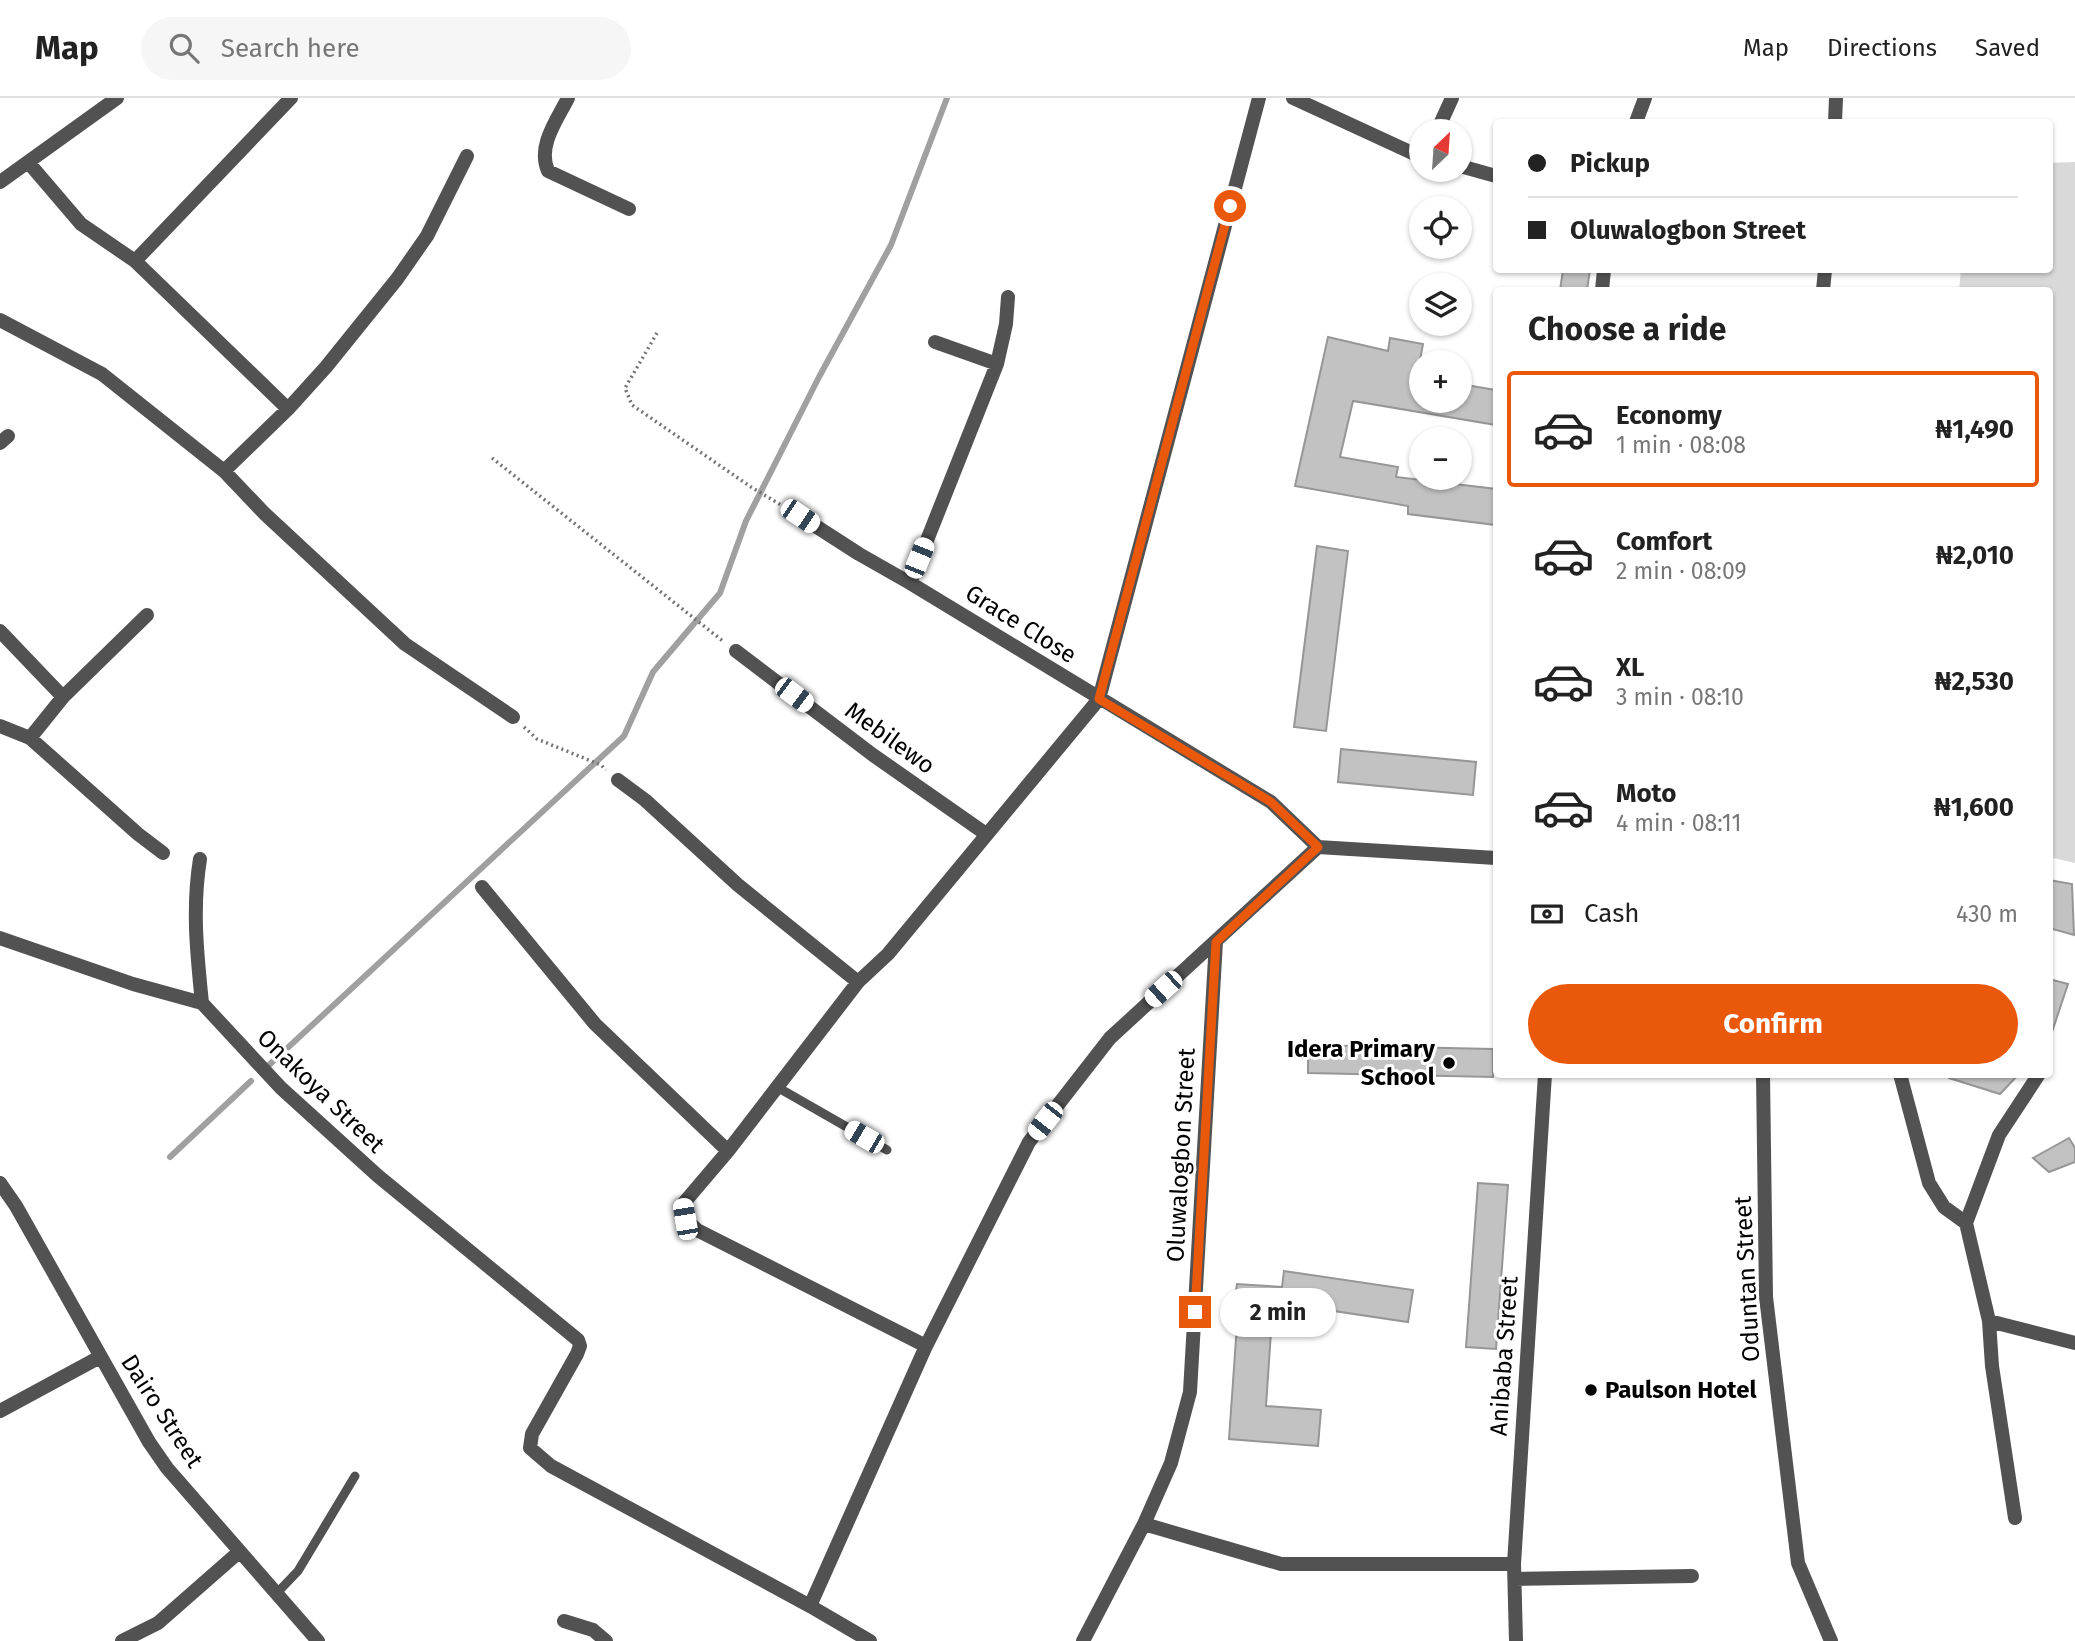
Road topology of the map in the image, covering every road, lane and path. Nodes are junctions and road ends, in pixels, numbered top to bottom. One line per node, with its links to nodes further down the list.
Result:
1 (117, 98): 14 (street)
2 (291, 98): 19 (street)
3 (568, 98): 18 (street)
4 (1259, 98): 34 (street)
5 (1293, 98): 12 (street)
6 (1452, 98): 9 (street)
7 (1645, 98): 10 (street)
8 (1836, 98): 11 (street)
9 (1442, 119)
10 (1637, 119)
11 (1835, 119)
12 (1409, 151)
13 (467, 156): 25 (street)
14 (28, 162): 17 (street); 19 (street)
15 (1472, 169): 16 (street)
16 (1493, 175)
17 (0, 182)
18 (629, 209)
19 (135, 261): 25 (street)
20 (1008, 297): 24 (street)
21 (0, 320): 27 (street)
22 (657, 334): 28 (path)
23 (935, 342): 24 (street)
24 (997, 364): 29 (street)
25 (288, 409): 27 (street)
26 (492, 458): 32 (path)
27 (224, 471): 35 (street)
28 (800, 516): 29 (street, Grace Close)
29 (910, 583): 34 (street, Grace Close)
30 (146, 615): 33 (street)
31 (0, 631): 33 (street)
32 (736, 651): 40 (street, Mebilewo)
33 (63, 697): 37 (street)
34 (1099, 699): 40 (street); 41 (street, Grace Close)
35 (513, 717): 38 (path)
36 (0, 726): 37 (street)
37 (30, 738): 42 (street)
38 (600, 765)
39 (618, 780): 48 (street)
40 (986, 835): 48 (street)
41 (1318, 847): 43 (street); 47 (street)
42 (163, 853)
43 (1493, 858)
44 (200, 859): 49 (street)
45 (482, 887): 56 (street)
46 (0, 938): 49 (street)
47 (1216, 942): 61 (street); 66 (street, Oluwalogbon Street)
48 (858, 982): 54 (street)
49 (202, 1003): 71 (street, Onakoya Street)
50 (1545, 1078): 68 (street, Anibaba Street)
51 (1763, 1078): 79 (street, Oduntan Street)
52 (1901, 1078): 58 (street)
53 (2036, 1078): 58 (street)
54 (776, 1087): 55 (lane); 56 (street)
55 (887, 1150)
56 (728, 1151): 61 (street)
57 (0, 1183): 62 (street, Dairo Street)
58 (1966, 1223): 59 (street)
59 (1989, 1321): 60 (street); 65 (street)
60 (2075, 1343)
61 (926, 1346): 71 (street)
62 (100, 1357): 63 (street); 67 (street, Dairo Street)
63 (0, 1411)
64 (355, 1476): 70 (lane)
65 (2015, 1518)
66 (1144, 1524): 68 (street); 77 (street, Oluwalogbon Street)
67 (239, 1552): 70 (street, Dairo Street); 73 (street)
68 (1515, 1572): 69 (street); 78 (street, Anibaba Street)
69 (1692, 1576)
70 (276, 1594): 74 (street, Dairo Street)
71 (810, 1606): 76 (street)
72 (564, 1621): 75 (street)
73 (122, 1641)
74 (318, 1641)
75 (607, 1641)
76 (870, 1641)
77 (1083, 1641)
78 (1516, 1641)
79 (1831, 1641)

